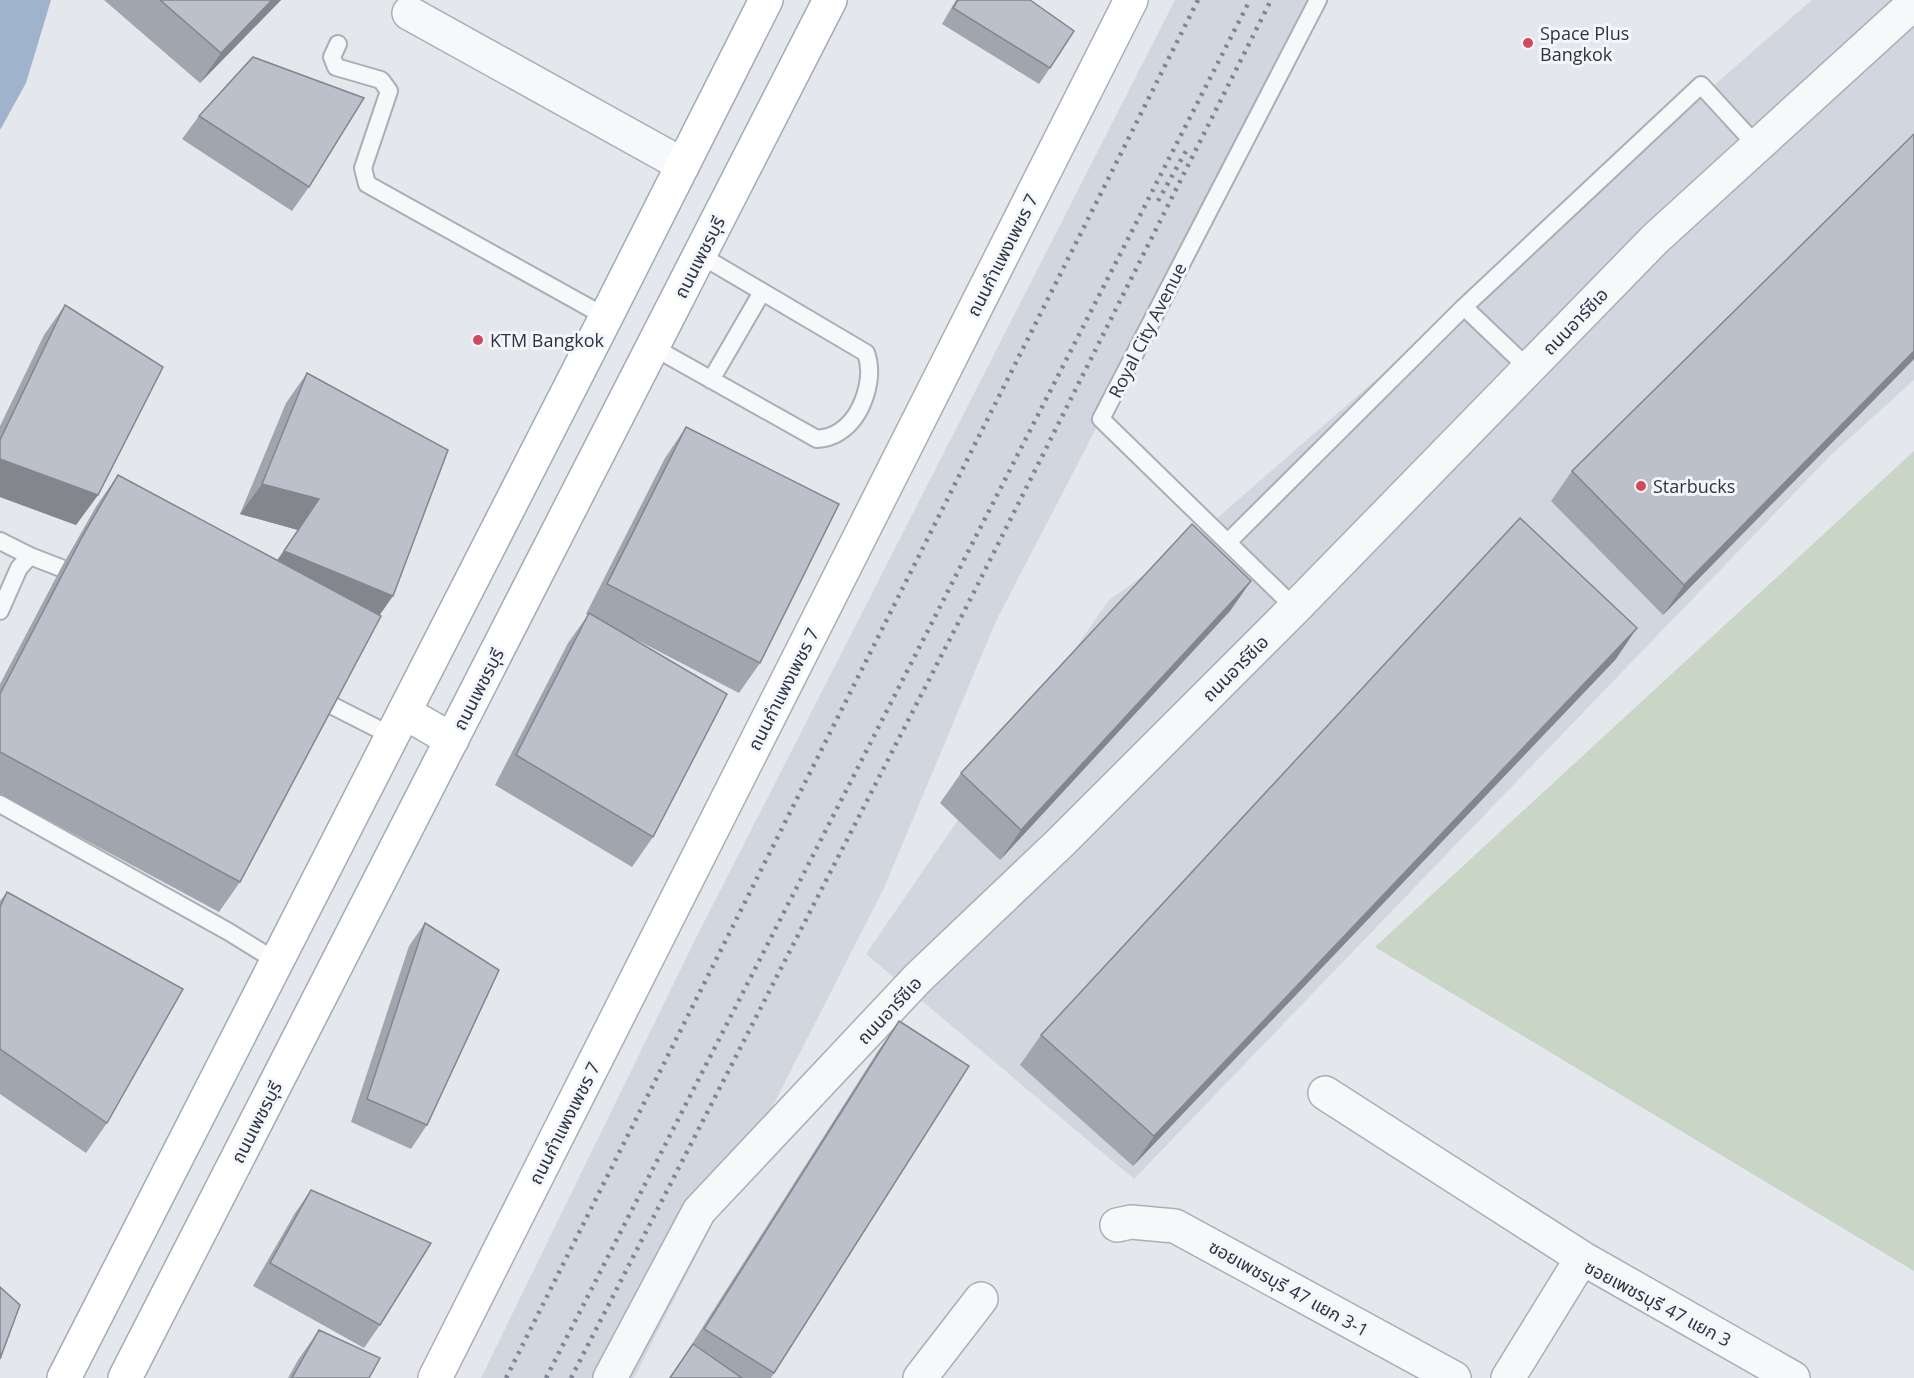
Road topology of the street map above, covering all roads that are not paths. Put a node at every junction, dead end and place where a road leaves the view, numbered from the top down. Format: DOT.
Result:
graph roads {
  1 [pos="766,0"];
  2 [pos="830,0"];
  3 [pos="1131,0"];
  4 [pos="1318,0"];
  5 [pos="1914,3"];
  6 [pos="409,13"];
  7 [pos="338,44"];
  8 [pos="1757,146"];
  9 [pos="683,165"];
  10 [pos="700,255"];
  11 [pos="762,292"];
  12 [pos="1464,307"];
  13 [pos="606,317"];
  14 [pos="653,347"];
  15 [pos="1529,369"];
  16 [pos="711,380"];
  17 [pos="0,541"];
  18 [pos="1228,542"];
  19 [pos="30,556"];
  20 [pos="61,568"];
  21 [pos="1295,608"];
  22 [pos="0,611"];
  23 [pos="329,704"];
  24 [pos="398,724"];
  25 [pos="452,740"];
  26 [pos="0,804"];
  27 [pos="276,961"];
  28 [pos="1325,1093"];
  29 [pos="1117,1225"];
  30 [pos="1582,1258"];
  31 [pos="981,1299"];
  32 [pos="64,1378"];
  33 [pos="125,1378"];
  34 [pos="435,1378"];
  35 [pos="610,1378"];
  36 [pos="920,1378"];
  37 [pos="1454,1378"];
  38 [pos="1508,1378"];
  39 [pos="1793,1378"];
  1 -- 9 [label="main road"];
  2 -- 10 [label="main road, ถนนเพชรบุรี"];
  3 -- 34 [label="main road, ถนนกำแพงเพชร 7"];
  4 -- 18 [label="lane, Royal City Avenue"];
  5 -- 8 [label="street, ถนนอาร์ซีเอ"];
  6 -- 9 [label="street"];
  7 -- 13 [label="lane"];
  8 -- 12 [label="lane"];
  8 -- 15 [label="street, ถนนอาร์ซีเอ"];
  9 -- 13 [label="main road"];
  10 -- 11 [label="lane"];
  10 -- 14 [label="main road, ถนนเพชรบุรี"];
  11 -- 16 [label="lane"];
  11 -- 16 [label="lane"];
  12 -- 15 [label="lane"];
  12 -- 18 [label="lane"];
  13 -- 24 [label="main road"];
  14 -- 16 [label="lane"];
  14 -- 25 [label="main road, ถนนเพชรบุรี"];
  15 -- 21 [label="street, ถนนอาร์ซีเอ"];
  17 -- 19 [label="lane"];
  18 -- 21 [label="lane, Royal City Avenue"];
  19 -- 20 [label="lane"];
  19 -- 22 [label="lane"];
  21 -- 35 [label="street, ถนนอาร์ซีเอ"];
  23 -- 24 [label="lane"];
  24 -- 25 [label="main road"];
  24 -- 27 [label="main road"];
  25 -- 33 [label="main road, ถนนเพชรบุรี"];
  26 -- 27 [label="lane"];
  27 -- 32 [label="main road"];
  28 -- 30 [label="street"];
  29 -- 37 [label="street, ซอยเพชรบุรี 47 แยก 3-1"];
  30 -- 38 [label="street, ซอยเพชรบุรี 47 แยก 3"];
  30 -- 39 [label="street, ซอยเพชรบุรี 47 แยก 3"];
  31 -- 36 [label="street"];
}
